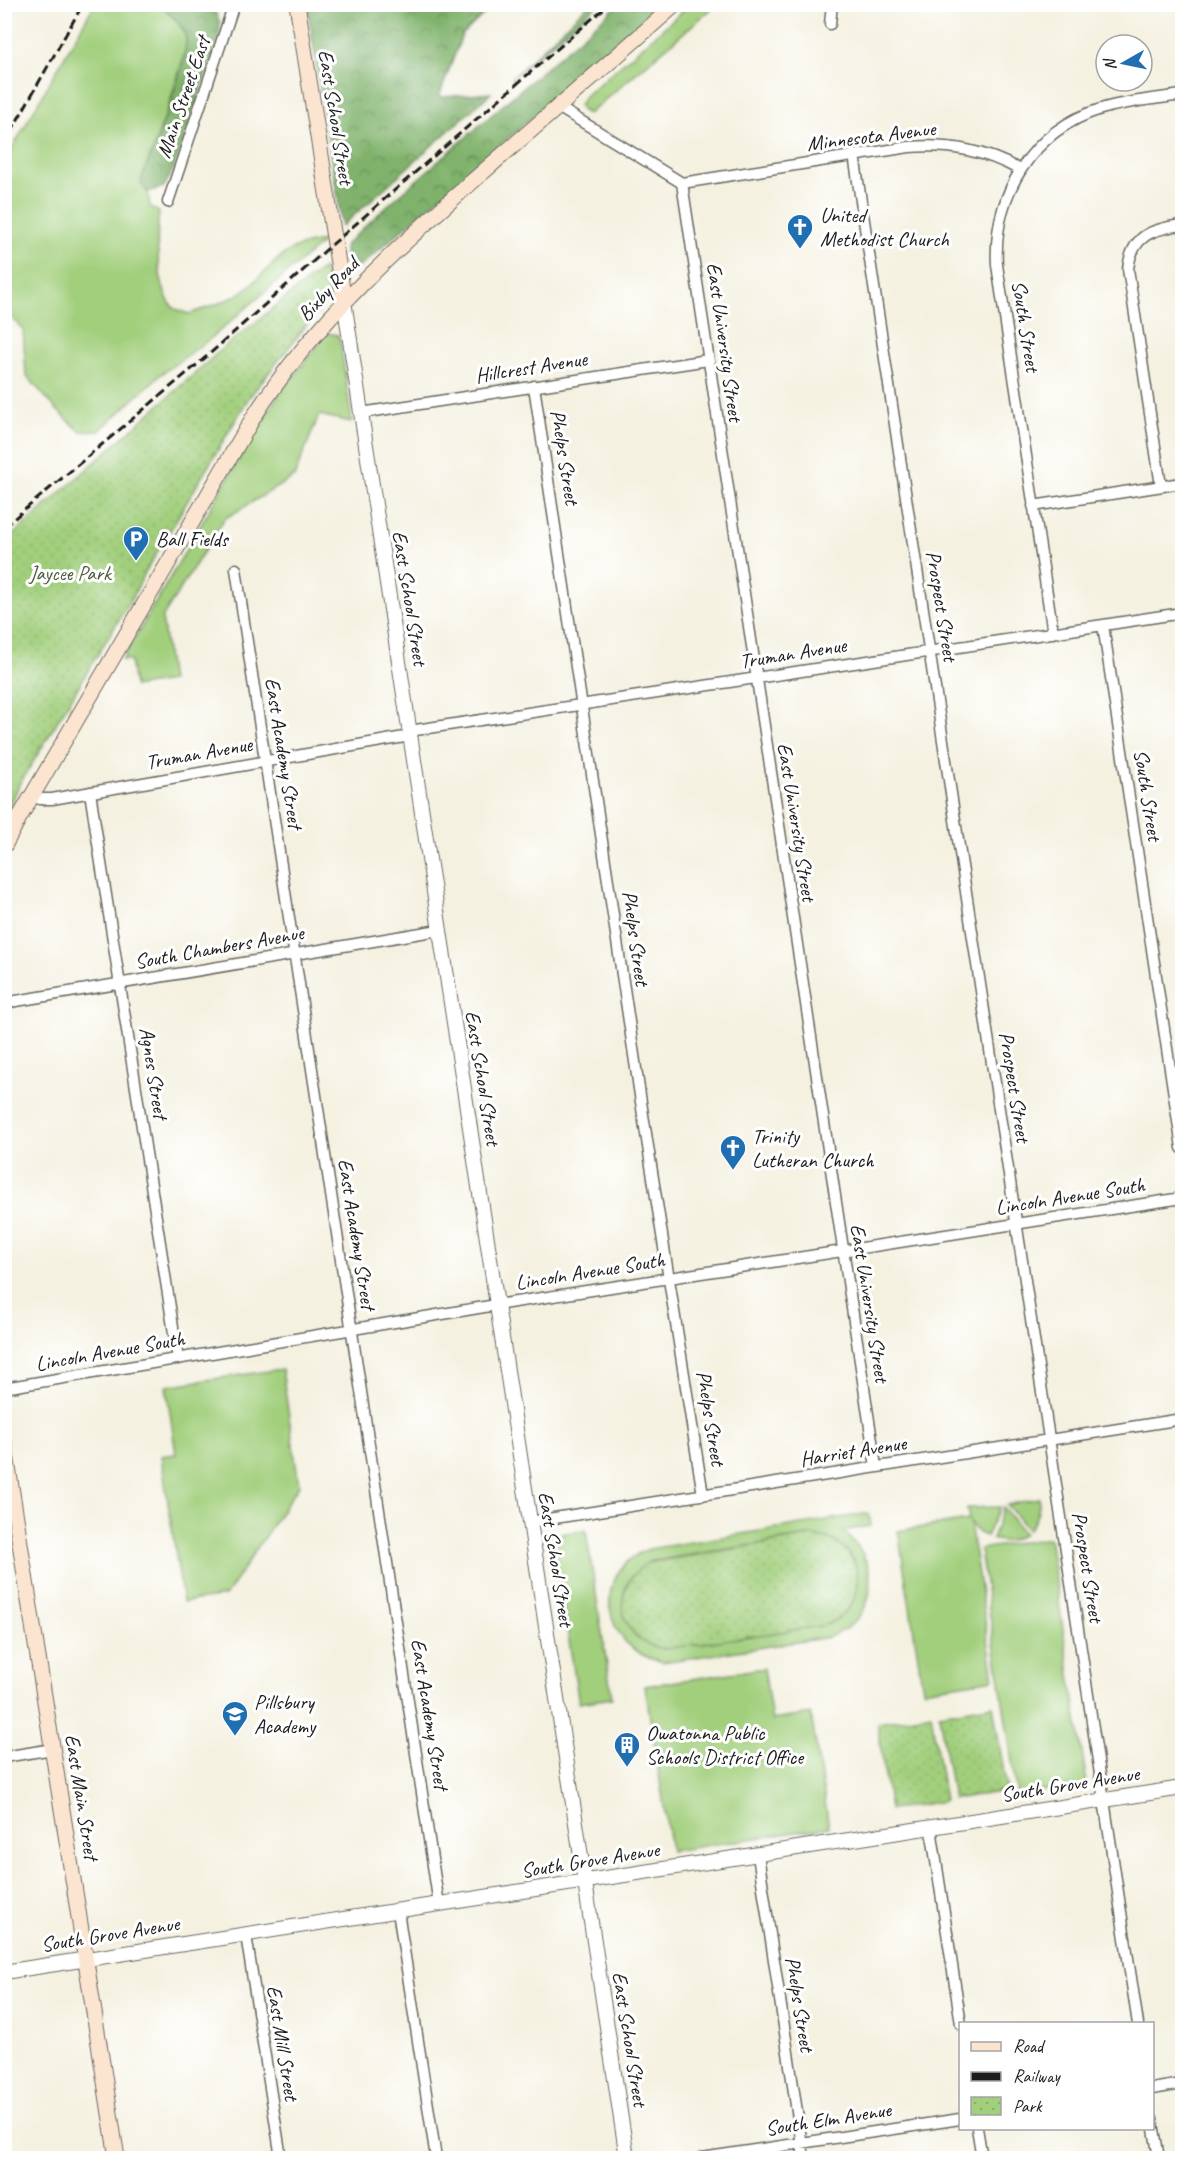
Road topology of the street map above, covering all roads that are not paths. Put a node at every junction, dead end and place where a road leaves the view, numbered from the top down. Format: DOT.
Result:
graph roads {
  1 [pos="234,4"];
  2 [pos="297,4"];
  3 [pos="676,4"];
  4 [pos="832,4"];
  5 [pos="830,24"];
  6 [pos="1182,95"];
  7 [pos="558,107"];
  8 [pos="855,155"];
  9 [pos="1020,170"];
  10 [pos="682,183"];
  11 [pos="168,202"];
  12 [pos="1182,225"];
  13 [pos="344,301"];
  14 [pos="708,360"];
  15 [pos="534,386"];
  16 [pos="361,413"];
  17 [pos="1182,483"];
  18 [pos="1161,486"];
  19 [pos="1033,506"];
  20 [pos="236,569"];
  21 [pos="1182,613"];
  22 [pos="1102,625"];
  23 [pos="1053,633"];
  24 [pos="929,652"];
  25 [pos="756,678"];
  26 [pos="582,704"];
  27 [pos="409,733"];
  28 [pos="266,761"];
  29 [pos="90,792"];
  30 [pos="32,796"];
  31 [pos="4,846"];
  32 [pos="439,930"];
  33 [pos="294,954"];
  34 [pos="121,983"];
  35 [pos="4,1003"];
  36 [pos="1182,1148"];
  37 [pos="1182,1198"];
  38 [pos="1016,1224"];
  39 [pos="843,1251"];
  40 [pos="670,1278"];
  41 [pos="496,1305"];
  42 [pos="351,1330"];
  43 [pos="178,1359"];
  44 [pos="4,1388"];
  45 [pos="1182,1419"];
  46 [pos="1049,1440"];
  47 [pos="4,1442"];
  48 [pos="876,1467"];
  49 [pos="703,1495"];
  50 [pos="529,1522"];
  51 [pos="53,1749"];
  52 [pos="4,1757"];
  53 [pos="1182,1788"];
  54 [pos="1104,1801"];
  55 [pos="931,1828"];
  56 [pos="758,1855"];
  57 [pos="585,1882"];
  58 [pos="439,1905"];
  59 [pos="398,1911"];
  60 [pos="246,1935"];
  61 [pos="86,1959"];
  62 [pos="4,1972"];
  63 [pos="961,2022"];
  64 [pos="1138,2022"];
  65 [pos="1182,2084"];
  66 [pos="1154,2089"];
  67 [pos="959,2119"];
  68 [pos="1154,2129"];
  69 [pos="977,2130"];
  70 [pos="802,2143"];
  71 [pos="117,2158"];
  72 [pos="281,2158"];
  73 [pos="436,2158"];
  74 [pos="627,2158"];
  75 [pos="702,2158"];
  76 [pos="804,2158"];
  77 [pos="981,2158"];
  78 [pos="1159,2158"];
  1 -- 11 [label="street, Main Street East"];
  2 -- 13 [label="main road, East School Street"];
  3 -- 7 [label="main road, Bixby Road"];
  4 -- 5 [label="street"];
  6 -- 9 [label="street"];
  7 -- 10 [label="street"];
  7 -- 13 [label="main road, Bixby Road"];
  8 -- 9 [label="street, Minnesota Avenue"];
  8 -- 10 [label="street, Minnesota Avenue"];
  8 -- 24 [label="street, Prospect Street"];
  9 -- 19 [label="street, South Street"];
  10 -- 14 [label="street, East University Street"];
  12 -- 18 [label="street"];
  13 -- 16 [label="street, East School Street"];
  13 -- 30 [label="main road, Bixby Road"];
  14 -- 15 [label="street, Hillcrest Avenue"];
  14 -- 25 [label="street, East University Street"];
  15 -- 16 [label="street, Hillcrest Avenue"];
  15 -- 26 [label="street, Phelps Street"];
  16 -- 27 [label="street, East School Street"];
  17 -- 18 [label="street"];
  18 -- 19 [label="street"];
  19 -- 23 [label="street, South Street"];
  20 -- 28 [label="street, East Academy Street"];
  21 -- 22 [label="street, Truman Avenue"];
  22 -- 23 [label="street, Truman Avenue"];
  22 -- 36 [label="street, South Street"];
  23 -- 24 [label="street, Truman Avenue"];
  24 -- 25 [label="street, Truman Avenue"];
  24 -- 38 [label="street, Prospect Street"];
  25 -- 26 [label="street, Truman Avenue"];
  25 -- 39 [label="street, East University Street"];
  26 -- 27 [label="street, Truman Avenue"];
  26 -- 40 [label="street, Phelps Street"];
  27 -- 28 [label="street, Truman Avenue"];
  27 -- 32 [label="street, East School Street"];
  28 -- 29 [label="street, Truman Avenue"];
  28 -- 33 [label="street, East Academy Street"];
  29 -- 30 [label="street, Truman Avenue"];
  29 -- 34 [label="street, Agnes Street"];
  30 -- 31 [label="main road"];
  32 -- 33 [label="street, South Chambers Avenue"];
  32 -- 41 [label="street, East School Street"];
  33 -- 34 [label="street, South Chambers Avenue"];
  33 -- 42 [label="street, East Academy Street"];
  34 -- 35 [label="street, South Chambers Avenue"];
  34 -- 43 [label="street, Agnes Street"];
  37 -- 38 [label="street, Lincoln Avenue South"];
  38 -- 39 [label="street, Lincoln Avenue South"];
  38 -- 46 [label="street, Prospect Street"];
  39 -- 40 [label="street, Lincoln Avenue South"];
  39 -- 48 [label="street, East University Street"];
  40 -- 41 [label="street, Lincoln Avenue South"];
  40 -- 49 [label="street, Phelps Street"];
  41 -- 42 [label="street, Lincoln Avenue South"];
  41 -- 50 [label="street, East School Street"];
  42 -- 43 [label="street, Lincoln Avenue South"];
  42 -- 58 [label="street, East Academy Street"];
  43 -- 44 [label="street, Lincoln Avenue South"];
  45 -- 46 [label="street, Harriet Avenue"];
  46 -- 48 [label="street, Harriet Avenue"];
  46 -- 54 [label="street, Prospect Street"];
  47 -- 51 [label="main road, East Main Street"];
  48 -- 49 [label="street, Harriet Avenue"];
  49 -- 50 [label="street, Harriet Avenue"];
  50 -- 57 [label="street, East School Street"];
  51 -- 52 [label="street"];
  51 -- 61 [label="main road, East Main Street"];
  53 -- 54 [label="street, South Grove Avenue"];
  54 -- 55 [label="street, South Grove Avenue"];
  54 -- 64 [label="street, Prospect Street"];
  55 -- 56 [label="street, South Grove Avenue"];
  55 -- 63 [label="street"];
  56 -- 57 [label="street, South Grove Avenue"];
  56 -- 70 [label="street, Phelps Street"];
  57 -- 58 [label="street, South Grove Avenue"];
  57 -- 74 [label="street, East School Street"];
  58 -- 59 [label="street, South Grove Avenue"];
  59 -- 60 [label="street, South Grove Avenue"];
  59 -- 73 [label="street"];
  60 -- 61 [label="street, South Grove Avenue"];
  60 -- 72 [label="street, East Mill Street"];
  61 -- 62 [label="street, South Grove Avenue"];
  61 -- 71 [label="main road, East Main Street"];
  65 -- 66 [label="street"];
  67 -- 70 [label="street, South Elm Avenue"];
  68 -- 78 [label="street"];
  69 -- 77 [label="street"];
  70 -- 75 [label="street, South Elm Avenue"];
  70 -- 76 [label="street, Phelps Street"];
}
